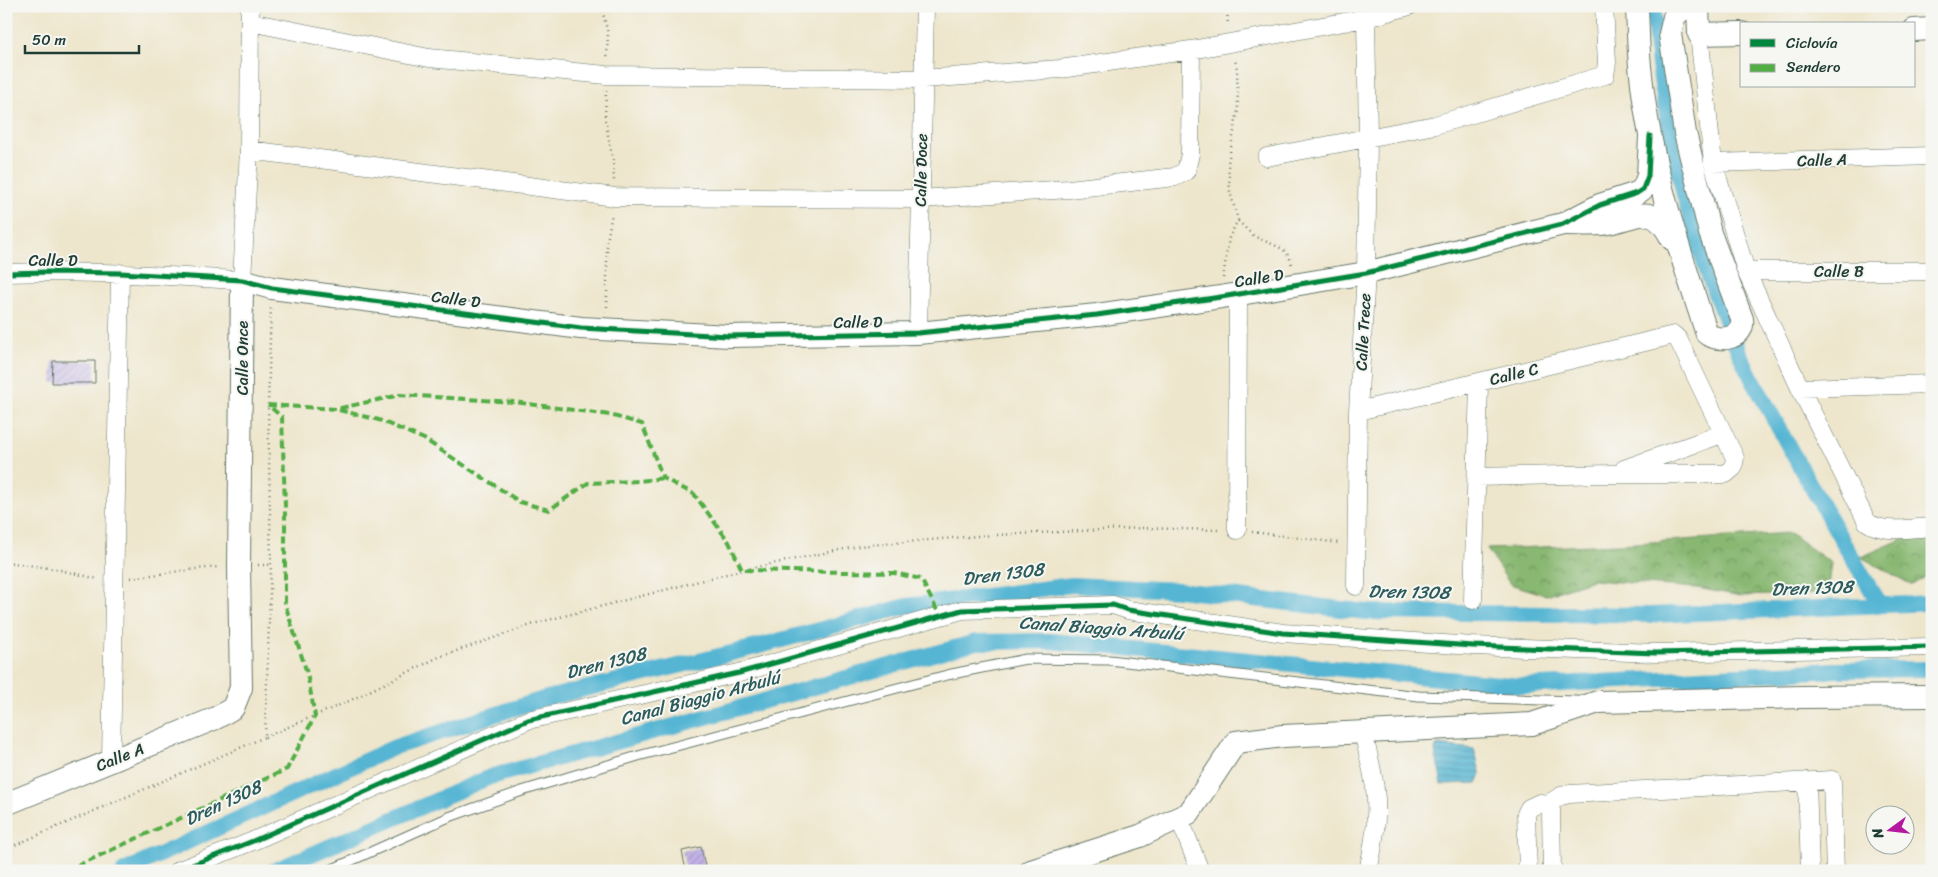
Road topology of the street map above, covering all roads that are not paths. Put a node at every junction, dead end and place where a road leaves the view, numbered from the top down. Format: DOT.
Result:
graph roads {
  1 [pos="925,6"];
  2 [pos="1409,6"];
  3 [pos="1604,6"];
  4 [pos="1637,6"];
  5 [pos="1686,6"];
  6 [pos="1698,6"];
  7 [pos="250,14"];
  8 [pos="1366,18"];
  9 [pos="1932,29"];
  10 [pos="1916,30"];
  11 [pos="1740,33"];
  12 [pos="1699,34"];
  13 [pos="1191,50"];
  14 [pos="923,79"];
  15 [pos="1650,136"];
  16 [pos="1368,138"];
  17 [pos="249,150"];
  18 [pos="1932,156"];
  19 [pos="1267,157"];
  20 [pos="1713,163"];
  21 [pos="920,199"];
  22 [pos="1563,224"];
  23 [pos="1680,253"];
  24 [pos="1746,271"];
  25 [pos="1932,271"];
  26 [pos="6,273"];
  27 [pos="120,273"];
  28 [pos="1366,273"];
  29 [pos="242,280"];
  30 [pos="1229,295"];
  31 [pos="918,333"];
  32 [pos="1478,383"];
  33 [pos="1932,384"];
  34 [pos="1800,388"];
  35 [pos="1358,411"];
  36 [pos="1722,434"];
  37 [pos="1688,446"];
  38 [pos="1612,474"];
  39 [pos="1694,474"];
  40 [pos="1476,477"];
  41 [pos="1932,527"];
  42 [pos="1237,530"];
  43 [pos="1356,586"];
  44 [pos="1473,600"];
  45 [pos="1932,647"];
  46 [pos="1931,700"];
  47 [pos="1598,702"];
  48 [pos="233,708"];
  49 [pos="1363,732"];
  50 [pos="111,761"];
  51 [pos="1808,781"];
  52 [pos="6,804"];
  53 [pos="1548,804"];
  54 [pos="1184,830"];
  55 [pos="177,871"];
  56 [pos="328,871"];
  57 [pos="1031,871"];
  58 [pos="1200,871"];
  59 [pos="1368,871"];
  60 [pos="1528,871"];
  61 [pos="1552,871"];
  62 [pos="1810,871"];
  63 [pos="1835,871"];
  1 -- 14 [label="street, Calle Doce"];
  2 -- 8 [label="street"];
  3 -- 16 [label="street"];
  4 -- 15 [label="street"];
  5 -- 23 [label="street"];
  6 -- 12 [label="street"];
  7 -- 14 [label="street"];
  7 -- 17 [label="street, Calle Once"];
  8 -- 13 [label="street"];
  8 -- 16 [label="street, Calle Trece"];
  9 -- 10 [label="street"];
  11 -- 12 [label="street"];
  12 -- 20 [label="street"];
  13 -- 14 [label="street"];
  13 -- 21 [label="street"];
  14 -- 21 [label="street, Calle Doce"];
  15 -- 22 [label="street, Calle D"];
  15 -- 23 [label="street"];
  16 -- 19 [label="street"];
  16 -- 28 [label="street, Calle Trece"];
  17 -- 21 [label="street"];
  17 -- 29 [label="street, Calle Once"];
  18 -- 20 [label="street, Calle A"];
  20 -- 24 [label="street"];
  21 -- 31 [label="street, Calle Doce"];
  22 -- 23 [label="street, Calle D"];
  22 -- 28 [label="street, Calle D"];
  24 -- 25 [label="street, Calle B"];
  24 -- 34 [label="street"];
  26 -- 27 [label="street, Calle D"];
  27 -- 29 [label="street, Calle D"];
  27 -- 50 [label="street"];
  28 -- 30 [label="street, Calle D"];
  28 -- 35 [label="street, Calle Trece"];
  29 -- 31 [label="street, Calle D"];
  29 -- 48 [label="street, Calle Once"];
  30 -- 31 [label="street, Calle D"];
  30 -- 42 [label="street"];
  32 -- 35 [label="street, Calle C"];
  32 -- 36 [label="street, Calle C"];
  32 -- 40 [label="street"];
  33 -- 34 [label="street"];
  34 -- 41 [label="street"];
  35 -- 43 [label="street, Calle Trece"];
  36 -- 37 [label="street"];
  36 -- 39 [label="street"];
  37 -- 38 [label="street"];
  37 -- 39 [label="street"];
  38 -- 39 [label="street"];
  38 -- 40 [label="street"];
  40 -- 44 [label="street"];
  45 -- 55 [label="street"];
  46 -- 47 [label="street"];
  47 -- 49 [label="street"];
  47 -- 56 [label="lane"];
  48 -- 50 [label="street, Calle A"];
  49 -- 57 [label="street"];
  49 -- 59 [label="street"];
  50 -- 52 [label="street, Calle A"];
  51 -- 53 [label="street"];
  51 -- 62 [label="street"];
  51 -- 63 [label="street"];
  53 -- 60 [label="street"];
  53 -- 61 [label="street"];
  54 -- 58 [label="street"];
}
